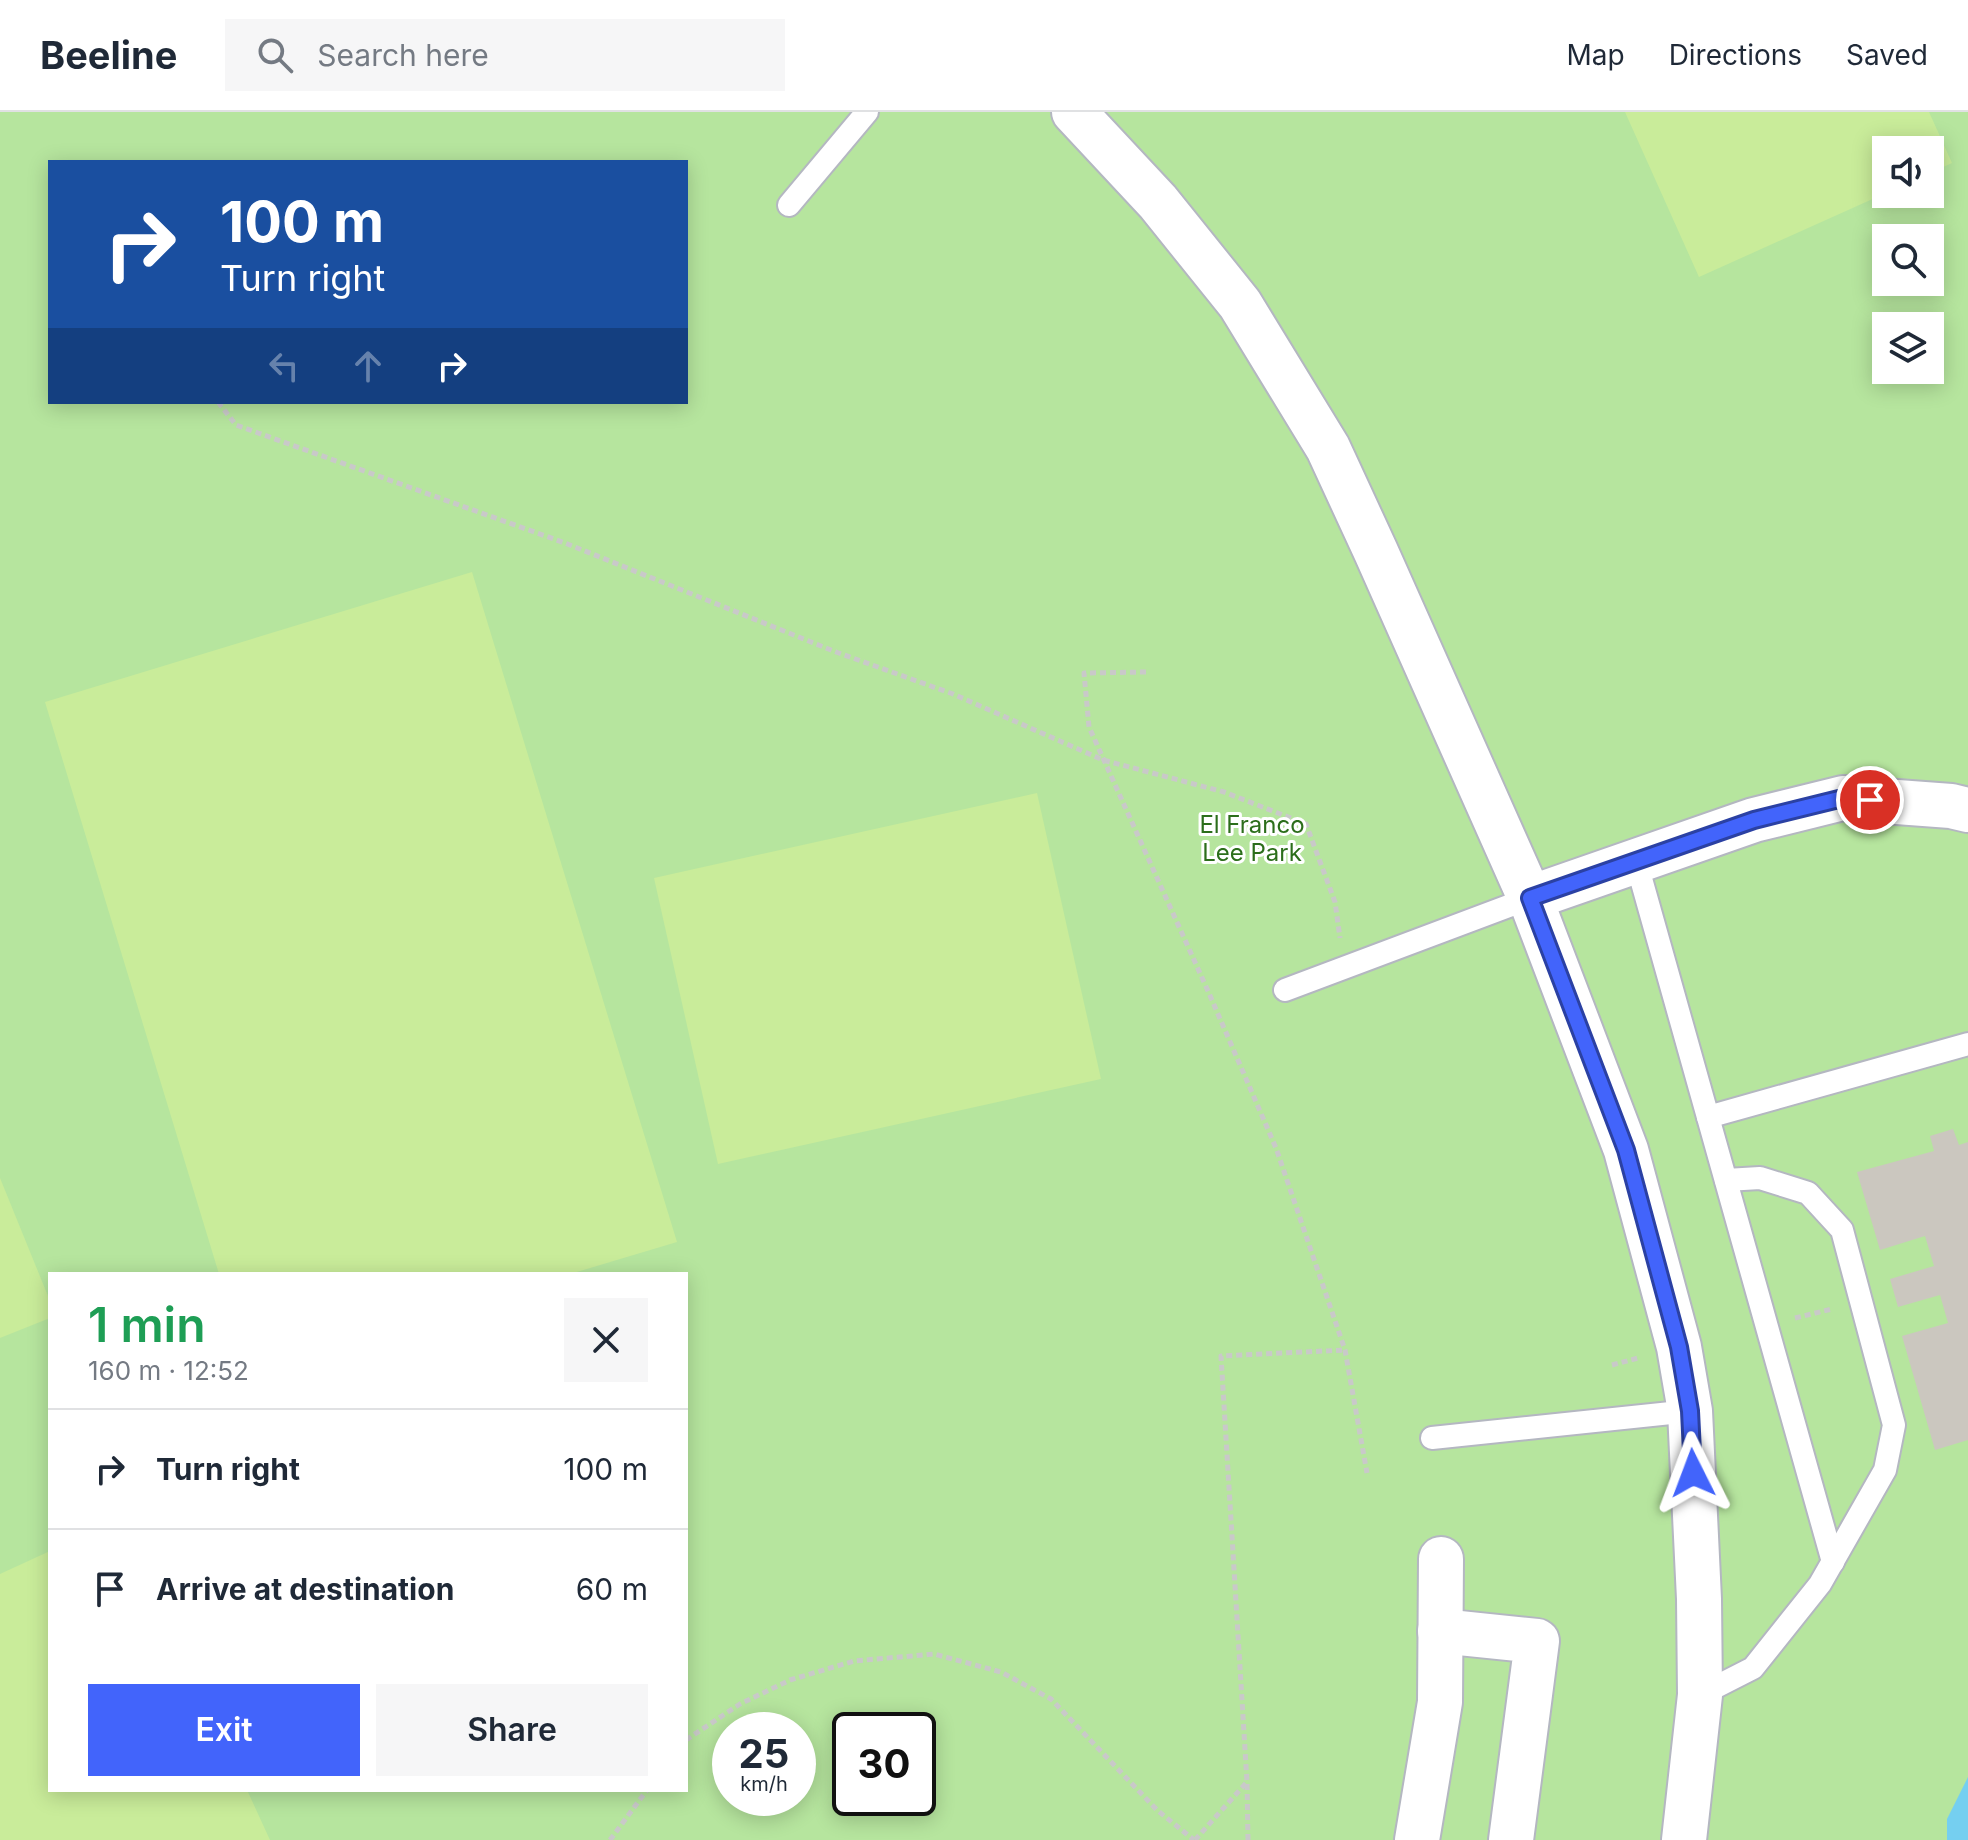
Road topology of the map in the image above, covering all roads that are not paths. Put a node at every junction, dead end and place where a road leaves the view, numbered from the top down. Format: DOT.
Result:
graph roads {
  1 [pos="867,112"];
  2 [pos="1074,112"];
  3 [pos="789,205"];
  4 [pos="1968,810"];
  5 [pos="1636,861"];
  6 [pos="1530,898"];
  7 [pos="1285,990"];
  8 [pos="1968,1044"];
  9 [pos="1708,1117"];
  10 [pos="1726,1180"];
  11 [pos="1690,1411"];
  12 [pos="1432,1438"];
  13 [pos="1441,1559"];
  14 [pos="1833,1562"];
  15 [pos="1440,1631"];
  16 [pos="1700,1695"];
  17 [pos="1417,1840"];
  18 [pos="1511,1840"];
  19 [pos="1684,1840"];
  1 -- 3 [label="lane"];
  2 -- 6 [label="street"];
  4 -- 5 [label="street"];
  5 -- 6 [label="street"];
  5 -- 9 [label="lane"];
  6 -- 7 [label="lane"];
  6 -- 11 [label="street"];
  8 -- 9 [label="lane"];
  9 -- 10 [label="lane"];
  10 -- 14 [label="lane"];
  10 -- 14 [label="lane"];
  11 -- 12 [label="lane"];
  11 -- 16 [label="street"];
  13 -- 15 [label="street"];
  14 -- 16 [label="lane"];
  15 -- 17 [label="street"];
  15 -- 18 [label="street"];
  16 -- 19 [label="street"];
}
